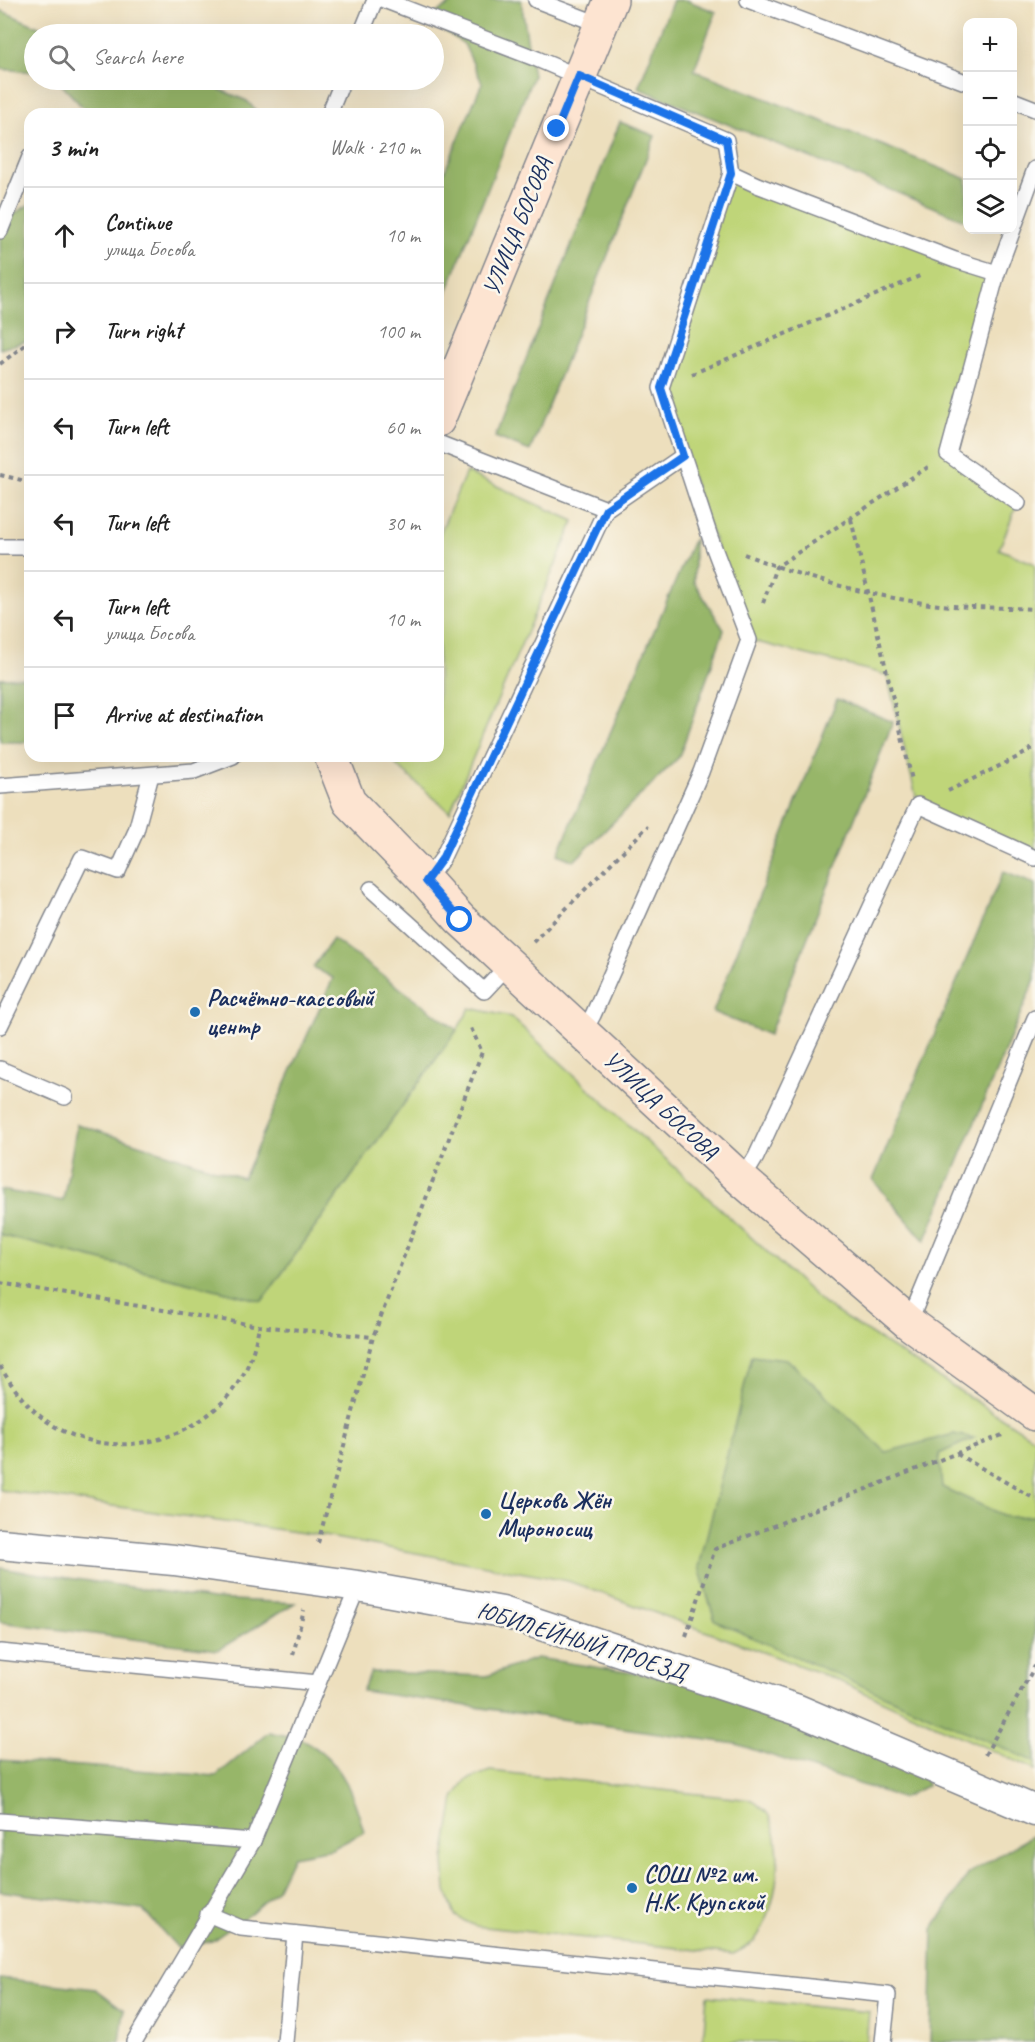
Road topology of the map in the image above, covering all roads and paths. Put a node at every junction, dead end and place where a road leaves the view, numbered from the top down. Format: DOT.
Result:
graph roads {
  1 [pos="375,0"];
  2 [pos="384,0"];
  3 [pos="536,0"];
  4 [pos="748,0"];
  5 [pos="606,12"];
  6 [pos="365,24"];
  7 [pos="579,76"];
  8 [pos="963,81"];
  9 [pos="339,90"];
  10 [pos="1017,102"];
  11 [pos="331,108"];
  12 [pos="1035,109"];
  13 [pos="1035,169"];
  14 [pos="24,172"];
  15 [pos="731,173"];
  16 [pos="0,231"];
  17 [pos="955,260"];
  18 [pos="997,273"];
  19 [pos="24,346"];
  20 [pos="0,364"];
  21 [pos="661,388"];
  22 [pos="444,405"];
  23 [pos="444,445"];
  24 [pos="948,454"];
  25 [pos="683,456"];
  26 [pos="0,475"];
  27 [pos="24,481"];
  28 [pos="1018,503"];
  29 [pos="606,509"];
  30 [pos="851,519"];
  31 [pos="711,540"];
  32 [pos="24,546"];
  33 [pos="0,547"];
  34 [pos="776,567"];
  35 [pos="868,593"];
  36 [pos="1035,609"];
  37 [pos="749,640"];
  38 [pos="1035,747"];
  39 [pos="217,762"];
  40 [pos="333,762"];
  41 [pos="151,775"];
  42 [pos="0,786"];
  43 [pos="918,805"];
  44 [pos="652,821"];
  45 [pos="1035,858"];
  46 [pos="426,881"];
  47 [pos="371,889"];
  48 [pos="530,945"];
  49 [pos="499,975"];
  50 [pos="1035,1018"];
  51 [pos="0,1026"];
  52 [pos="471,1028"];
  53 [pos="583,1033"];
  54 [pos="0,1069"];
  55 [pos="65,1097"];
  56 [pos="742,1180"];
  57 [pos="0,1283"];
  58 [pos="909,1323"];
  59 [pos="259,1326"];
  60 [pos="373,1337"];
  61 [pos="0,1366"];
  62 [pos="1035,1414"];
  63 [pos="1006,1434"];
  64 [pos="956,1454"];
  65 [pos="1035,1499"];
  66 [pos="318,1543"];
  67 [pos="0,1544"];
  68 [pos="358,1586"];
  69 [pos="305,1604"];
  70 [pos="686,1636"];
  71 [pos="0,1652"];
  72 [pos="1035,1666"];
  73 [pos="287,1680"];
  74 [pos="318,1683"];
  75 [pos="985,1756"];
  76 [pos="1035,1811"];
  77 [pos="0,1821"];
  78 [pos="253,1841"];
  79 [pos="208,1914"];
  80 [pos="295,1934"];
  81 [pos="134,2042"];
  82 [pos="285,2042"];
  83 [pos="883,2042"];
  1 -- 6 [label="lane"];
  2 -- 7 [label="lane"];
  3 -- 5 [label="lane"];
  4 -- 8 [label="lane"];
  5 -- 7 [label="street, УЛИЦА БОСОВА"];
  7 -- 15 [label="lane"];
  7 -- 22 [label="street, УЛИЦА БОСОВА"];
  9 -- 11 [label="lane"];
  10 -- 12 [label="lane"];
  13 -- 18 [label="lane"];
  14 -- 16 [label="lane"];
  15 -- 17 [label="lane"];
  15 -- 21 [label="lane"];
  17 -- 18 [label="lane"];
  17 -- 21 [label="path"];
  18 -- 24 [label="lane"];
  19 -- 20 [label="path"];
  21 -- 25 [label="lane"];
  23 -- 29 [label="lane"];
  24 -- 28 [label="lane"];
  24 -- 30 [label="path"];
  25 -- 29 [label="lane"];
  25 -- 31 [label="lane"];
  26 -- 27 [label="path"];
  29 -- 46 [label="lane"];
  30 -- 34 [label="path"];
  30 -- 35 [label="path"];
  31 -- 34 [label="path"];
  31 -- 37 [label="lane"];
  32 -- 33 [label="lane"];
  34 -- 35 [label="path"];
  34 -- 37 [label="path"];
  35 -- 36 [label="path"];
  35 -- 43 [label="path"];
  37 -- 53 [label="lane"];
  38 -- 43 [label="path"];
  39 -- 41 [label="lane"];
  40 -- 46 [label="street, УЛИЦА БОСОВА"];
  41 -- 42 [label="lane"];
  41 -- 51 [label="lane"];
  43 -- 45 [label="lane"];
  43 -- 56 [label="lane"];
  44 -- 48 [label="path"];
  46 -- 53 [label="street, УЛИЦА БОСОВА"];
  47 -- 49 [label="lane"];
  50 -- 58 [label="lane"];
  52 -- 60 [label="path"];
  53 -- 56 [label="street, УЛИЦА БОСОВА"];
  54 -- 55 [label="lane"];
  56 -- 58 [label="street, УЛИЦА БОСОВА"];
  57 -- 59 [label="path"];
  58 -- 62 [label="street, УЛИЦА БОСОВА"];
  59 -- 60 [label="path"];
  59 -- 61 [label="path"];
  60 -- 66 [label="path"];
  63 -- 64 [label="path"];
  64 -- 65 [label="path"];
  64 -- 70 [label="path"];
  67 -- 68 [label="street, ЮБИЛЕЙНЫЙ ПРОЕЗД"];
  68 -- 74 [label="lane"];
  68 -- 76 [label="street, ЮБИЛЕЙНЫЙ ПРОЕЗД"];
  69 -- 73 [label="path"];
  71 -- 73 [label="lane"];
  72 -- 75 [label="path"];
  73 -- 74 [label="lane"];
  74 -- 78 [label="lane"];
  77 -- 78 [label="lane"];
  78 -- 79 [label="lane"];
  79 -- 80 [label="lane"];
  79 -- 81 [label="lane"];
  80 -- 82 [label="lane"];
  80 -- 83 [label="lane"];
}
